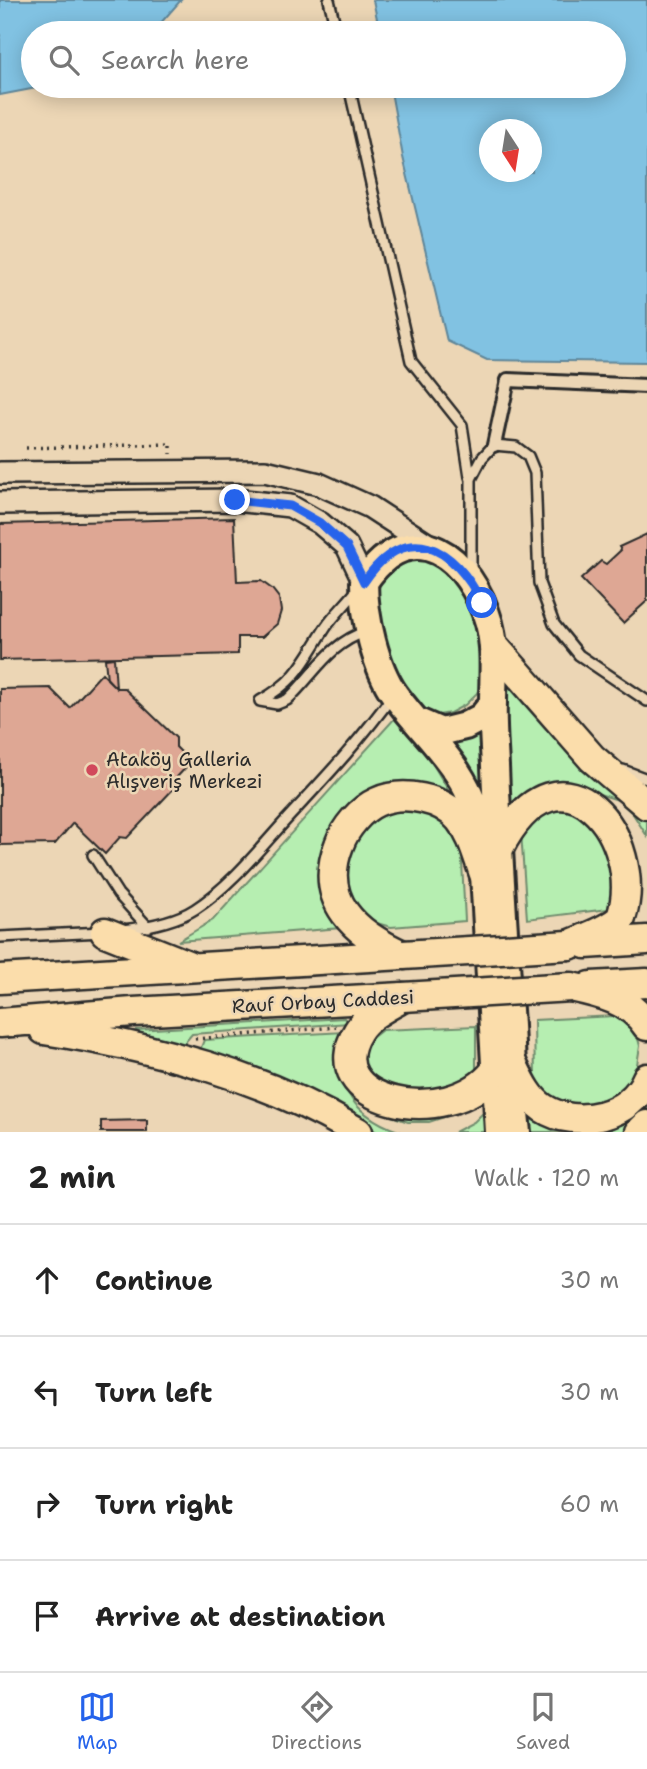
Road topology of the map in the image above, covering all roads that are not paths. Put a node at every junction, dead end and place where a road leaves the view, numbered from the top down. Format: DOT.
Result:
graph roads {
  1 [pos="330,0"];
  2 [pos="334,21"];
  3 [pos="352,98"];
  4 [pos="647,386"];
  5 [pos="494,445"];
  6 [pos="0,473"];
  7 [pos="471,479"];
  8 [pos="0,503"];
  9 [pos="430,546"];
  10 [pos="364,582"];
  11 [pos="471,582"];
  12 [pos="369,631"];
  13 [pos="494,646"];
  14 [pos="394,694"];
  15 [pos="647,701"];
  16 [pos="492,703"];
  17 [pos="418,722"];
  18 [pos="592,758"];
  19 [pos="647,779"];
  20 [pos="647,805"];
  21 [pos="499,848"];
  22 [pos="93,855"];
  23 [pos="484,874"];
  24 [pos="148,927"];
  25 [pos="105,932"];
  26 [pos="0,937"];
  27 [pos="647,940"];
  28 [pos="569,945"];
  29 [pos="403,955"];
  30 [pos="197,969"];
  31 [pos="0,979"];
  32 [pos="647,983"];
  33 [pos="571,987"];
  34 [pos="403,997"];
  35 [pos="0,1023"];
  36 [pos="647,1027"];
  37 [pos="503,1067"];
  38 [pos="647,1078"];
  39 [pos="647,1125"];
  40 [pos="358,1132"];
  41 [pos="499,1132"];
  42 [pos="517,1132"];
  43 [pos="639,1132"];
  1 -- 2 [label="lane"];
  3 -- 7 [label="lane"];
  4 -- 5 [label="street"];
  5 -- 7 [label="lane"];
  5 -- 15 [label="lane"];
  6 -- 9 [label="street"];
  7 -- 11 [label="lane"];
  8 -- 10 [label="street"];
  9 -- 10 [label="main road"];
  9 -- 11 [label="main road"];
  10 -- 12 [label="main road"];
  10 -- 12 [label="lane"];
  11 -- 13 [label="main road"];
  12 -- 14 [label="main road"];
  13 -- 16 [label="main road"];
  13 -- 18 [label="highway"];
  14 -- 17 [label="main road"];
  14 -- 24 [label="lane"];
  16 -- 17 [label="main road"];
  16 -- 21 [label="main road"];
  17 -- 23 [label="main road"];
  18 -- 19 [label="lane"];
  18 -- 20 [label="highway"];
  21 -- 28 [label="highway"];
  21 -- 37 [label="main road"];
  22 -- 24 [label="lane"];
  23 -- 29 [label="highway"];
  23 -- 37 [label="main road"];
  24 -- 25 [label="lane"];
  25 -- 26 [label="lane"];
  25 -- 30 [label="highway"];
  27 -- 28 [label="highway, Rauf Orbay Caddesi"];
  28 -- 29 [label="highway, Rauf Orbay Caddesi, bridge"];
  29 -- 30 [label="highway, Rauf Orbay Caddesi"];
  30 -- 31 [label="highway, Rauf Orbay Caddesi"];
  32 -- 33 [label="highway, Rauf Orbay Caddesi"];
  33 -- 34 [label="highway, Rauf Orbay Caddesi, bridge"];
  33 -- 36 [label="highway"];
  34 -- 35 [label="highway, Rauf Orbay Caddesi"];
  34 -- 37 [label="highway"];
  35 -- 40 [label="highway"];
  37 -- 38 [label="highway"];
  37 -- 41 [label="main road"];
  37 -- 42 [label="main road"];
  39 -- 43 [label="highway"];
}
